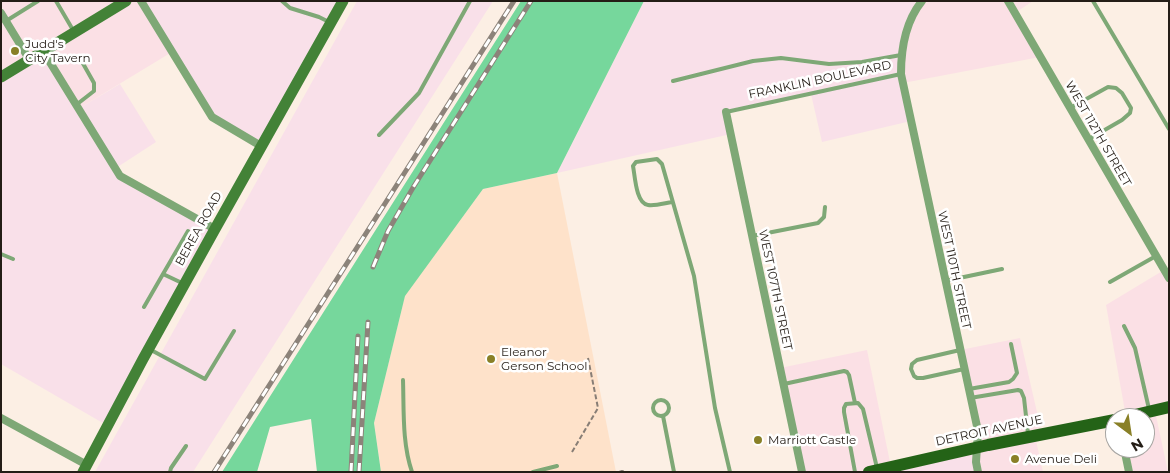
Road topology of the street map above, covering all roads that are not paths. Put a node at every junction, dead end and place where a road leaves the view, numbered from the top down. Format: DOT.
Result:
graph roads {
  1 [pos="38,1"];
  2 [pos="56,1"];
  3 [pos="126,1"];
  4 [pos="141,1"];
  5 [pos="282,1"];
  6 [pos="343,1"];
  7 [pos="470,1"];
  8 [pos="922,1"];
  9 [pos="1008,1"];
  10 [pos="1093,1"];
  11 [pos="1,13"];
  12 [pos="6,21"];
  13 [pos="331,23"];
  14 [pos="74,32"];
  15 [pos="43,51"];
  16 [pos="901,55"];
  17 [pos="29,60"];
  18 [pos="81,60"];
  19 [pos="901,74"];
  20 [pos="1,77"];
  21 [pos="673,81"];
  22 [pos="76,104"];
  23 [pos="1070,108"];
  24 [pos="726,112"];
  25 [pos="1169,130"];
  26 [pos="379,135"];
  27 [pos="1088,140"];
  28 [pos="262,146"];
  29 [pos="672,202"];
  30 [pos="825,207"];
  31 [pos="215,229"];
  32 [pos="188,231"];
  33 [pos="752,236"];
  34 [pos="1,254"];
  35 [pos="1156,256"];
  36 [pos="13,259"];
  37 [pos="1002,269"];
  38 [pos="163,274"];
  39 [pos="1169,278"];
  40 [pos="945,281"];
  41 [pos="1110,282"];
  42 [pos="184,284"];
  43 [pos="144,307"];
  44 [pos="1124,326"];
  45 [pos="234,331"];
  46 [pos="1011,344"];
  47 [pos="149,349"];
  48 [pos="960,350"];
  49 [pos="964,369"];
  50 [pos="403,380"];
  51 [pos="784,384"];
  52 [pos="968,389"];
  53 [pos="970,398"];
  54 [pos="855,403"];
  55 [pos="1169,407"];
  56 [pos="1148,408"];
  57 [pos="1155,410"];
  58 [pos="663,416"];
  59 [pos="1,418"];
  60 [pos="1105,422"];
  61 [pos="1029,436"];
  62 [pos="186,446"];
  63 [pos="976,447"];
  64 [pos="1126,458"];
  65 [pos="557,466"];
  66 [pos="85,468"];
  67 [pos="873,471"];
  68 [pos="170,472"];
  69 [pos="412,472"];
  70 [pos="533,472"];
  71 [pos="674,472"];
  72 [pos="730,472"];
  73 [pos="802,472"];
  74 [pos="855,472"];
  75 [pos="978,472"];
  76 [pos="1129,472"];
  1 -- 12 [label="lane"];
  2 -- 14 [label="lane"];
  3 -- 14 [label="main road"];
  4 -- 28 [label="street"];
  5 -- 13 [label="lane"];
  6 -- 13 [label="main road, BEREA ROAD"];
  7 -- 26 [label="lane"];
  8 -- 16 [label="street, FRANKLIN BOULEVARD"];
  9 -- 23 [label="street, WEST 112TH STREET"];
  10 -- 25 [label="lane"];
  11 -- 12 [label="street"];
  12 -- 17 [label="street"];
  13 -- 28 [label="main road, BEREA ROAD"];
  14 -- 15 [label="main road"];
  15 -- 17 [label="main road"];
  15 -- 22 [label="street"];
  16 -- 19 [label="street, FRANKLIN BOULEVARD"];
  16 -- 21 [label="lane"];
  17 -- 20 [label="main road"];
  18 -- 22 [label="lane"];
  19 -- 24 [label="lane, FRANKLIN BOULEVARD"];
  19 -- 40 [label="street, WEST 110TH STREET"];
  22 -- 31 [label="street"];
  23 -- 27 [label="street, WEST 112TH STREET"];
  23 -- 27 [label="lane"];
  24 -- 33 [label="street, WEST 107TH STREET"];
  27 -- 35 [label="street, WEST 112TH STREET"];
  28 -- 31 [label="main road, BEREA ROAD"];
  29 -- 29 [label="lane"];
  29 -- 72 [label="lane"];
  30 -- 33 [label="lane"];
  31 -- 42 [label="main road, BEREA ROAD"];
  32 -- 38 [label="lane"];
  33 -- 51 [label="street, WEST 107TH STREET"];
  34 -- 36 [label="lane"];
  35 -- 39 [label="street, WEST 112TH STREET"];
  35 -- 41 [label="lane"];
  37 -- 40 [label="lane"];
  38 -- 42 [label="lane"];
  38 -- 43 [label="lane"];
  40 -- 48 [label="street, WEST 110TH STREET"];
  42 -- 47 [label="main road, BEREA ROAD"];
  44 -- 56 [label="lane"];
  45 -- 47 [label="lane"];
  46 -- 52 [label="lane"];
  47 -- 66 [label="main road, BEREA ROAD"];
  48 -- 49 [label="street, WEST 110TH STREET"];
  48 -- 49 [label="lane"];
  49 -- 52 [label="street, WEST 110TH STREET"];
  50 -- 69 [label="lane"];
  51 -- 54 [label="lane"];
  51 -- 73 [label="street, WEST 107TH STREET"];
  52 -- 53 [label="street, WEST 110TH STREET"];
  53 -- 61 [label="lane"];
  53 -- 63 [label="street, WEST 110TH STREET"];
  54 -- 67 [label="lane"];
  54 -- 74 [label="lane"];
  55 -- 57 [label="main road"];
  58 -- 58 [label="lane"];
  58 -- 71 [label="lane"];
  59 -- 66 [label="street"];
  60 -- 61 [label="main road, DETROIT AVENUE"];
  61 -- 63 [label="main road, DETROIT AVENUE"];
  62 -- 68 [label="lane"];
  63 -- 67 [label="main road, DETROIT AVENUE"];
  63 -- 75 [label="street, WEST 110TH STREET"];
  64 -- 76 [label="street"];
  65 -- 70 [label="lane"];
}
